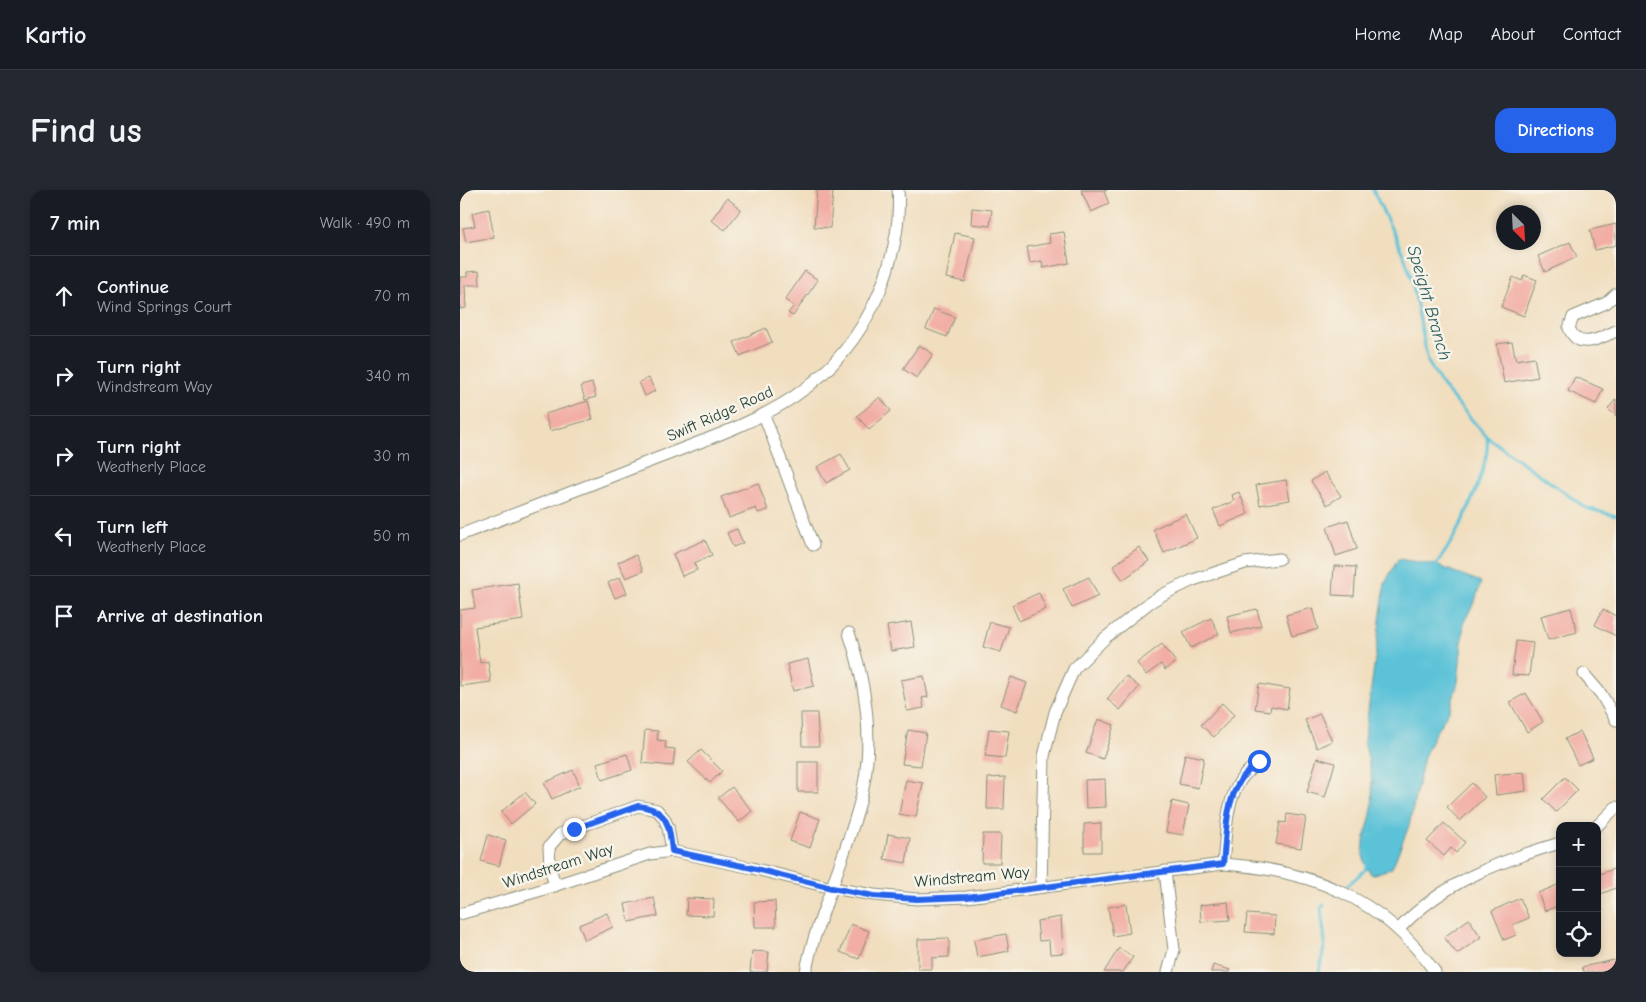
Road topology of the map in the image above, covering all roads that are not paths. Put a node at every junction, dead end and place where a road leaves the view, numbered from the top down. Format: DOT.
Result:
graph roads {
  1 [pos="898,190"];
  2 [pos="1616,294"];
  3 [pos="1616,332"];
  4 [pos="764,415"];
  5 [pos="460,535"];
  6 [pos="813,545"];
  7 [pos="1279,559"];
  8 [pos="849,633"];
  9 [pos="1584,674"];
  10 [pos="1616,720"];
  11 [pos="1259,761"];
  12 [pos="1616,807"];
  13 [pos="1601,822"];
  14 [pos="1556,844"];
  15 [pos="672,851"];
  16 [pos="1223,864"];
  17 [pos="1165,871"];
  18 [pos="556,886"];
  19 [pos="1041,887"];
  20 [pos="832,888"];
  21 [pos="460,914"];
  22 [pos="1400,929"];
  23 [pos="806,972"];
  24 [pos="1168,972"];
  25 [pos="1435,972"];
  1 -- 4 [label="street, Swift Ridge Road"];
  2 -- 3 [label="street"];
  4 -- 5 [label="street, Swift Ridge Road"];
  4 -- 6 [label="street"];
  7 -- 19 [label="street"];
  8 -- 20 [label="street"];
  9 -- 10 [label="street"];
  11 -- 16 [label="street"];
  12 -- 13 [label="street"];
  14 -- 22 [label="street"];
  15 -- 18 [label="street, Windstream Way"];
  15 -- 18 [label="street"];
  15 -- 20 [label="street, Windstream Way"];
  16 -- 17 [label="street, Windstream Way"];
  16 -- 22 [label="street, Windstream Way"];
  17 -- 19 [label="street, Windstream Way"];
  17 -- 24 [label="street"];
  18 -- 21 [label="street, Windstream Way"];
  19 -- 20 [label="street, Windstream Way"];
  20 -- 23 [label="street"];
  22 -- 25 [label="street, Windstream Way"];
}
